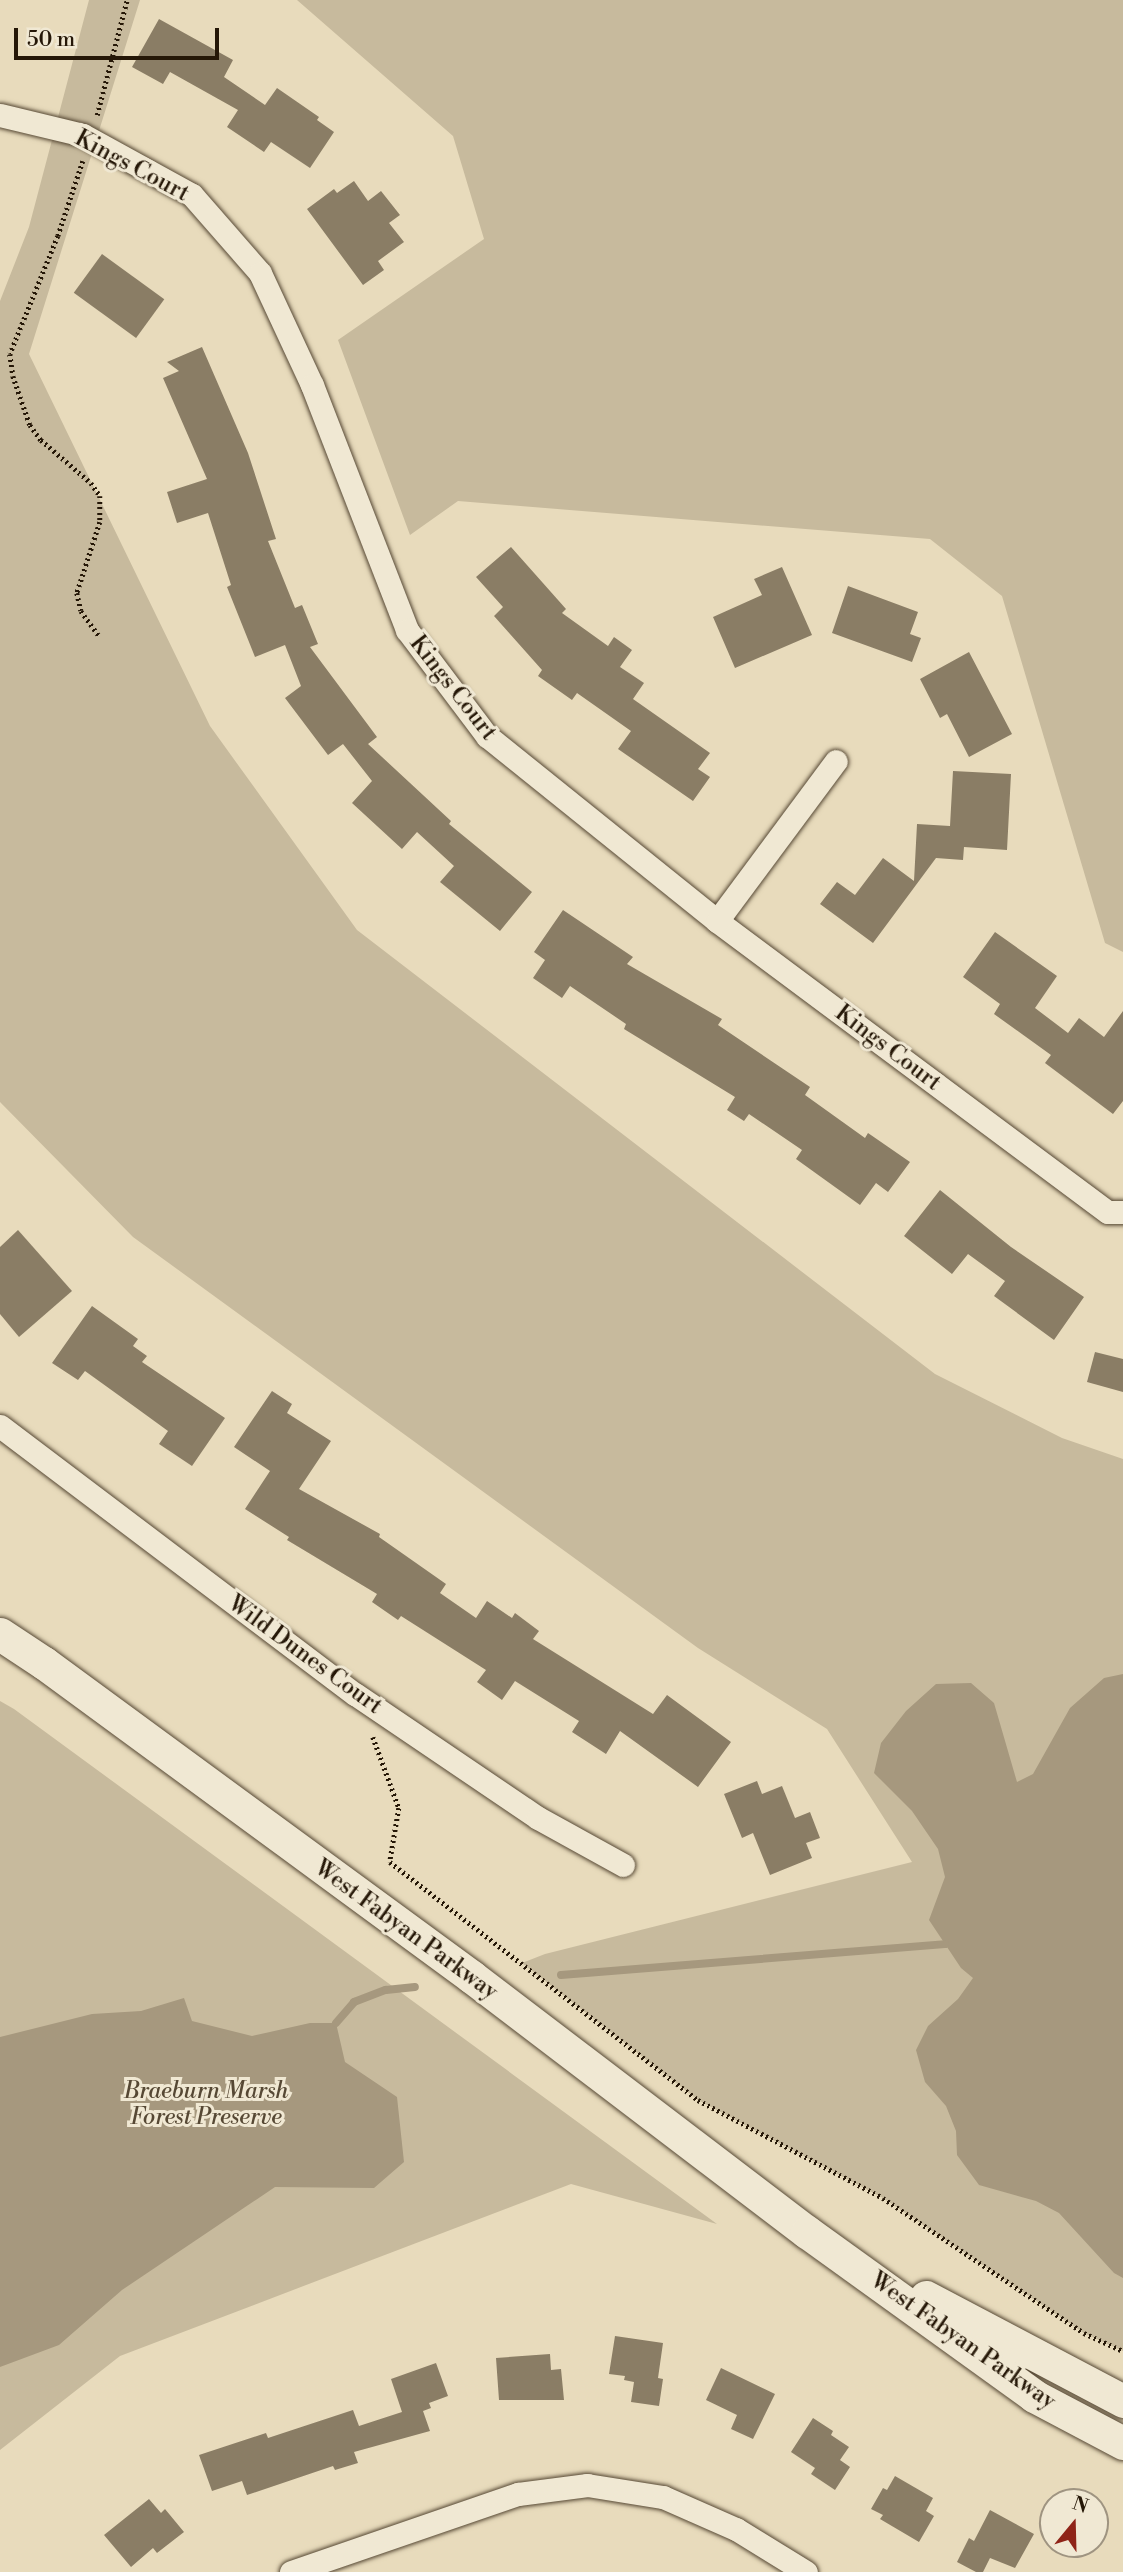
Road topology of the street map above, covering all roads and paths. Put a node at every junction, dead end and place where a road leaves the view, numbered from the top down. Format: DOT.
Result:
graph roads {
  1 [pos="127,0"];
  2 [pos="0,115"];
  3 [pos="90,139"];
  4 [pos="99,636"];
  5 [pos="836,761"];
  6 [pos="717,921"];
  7 [pos="1123,1212"];
  8 [pos="0,1426"];
  9 [pos="0,1634"];
  10 [pos="355,1694"];
  11 [pos="623,1866"];
  12 [pos="807,2232"];
  13 [pos="1123,2351"];
  14 [pos="1123,2401"];
  15 [pos="1123,2442"];
  16 [pos="291,2572"];
  17 [pos="806,2572"];
  1 -- 3 [label="path"];
  2 -- 3 [label="street, Kings Court"];
  3 -- 4 [label="path"];
  3 -- 6 [label="street, Kings Court"];
  5 -- 6 [label="street"];
  6 -- 7 [label="street, Kings Court"];
  8 -- 10 [label="street, Wild Dunes Court"];
  9 -- 12 [label="main road, West Fabyan Parkway"];
  10 -- 11 [label="street, Wild Dunes Court"];
  10 -- 13 [label="path"];
  12 -- 14 [label="main road, West Fabyan Parkway"];
  12 -- 15 [label="main road, West Fabyan Parkway"];
  16 -- 17 [label="street"];
}
